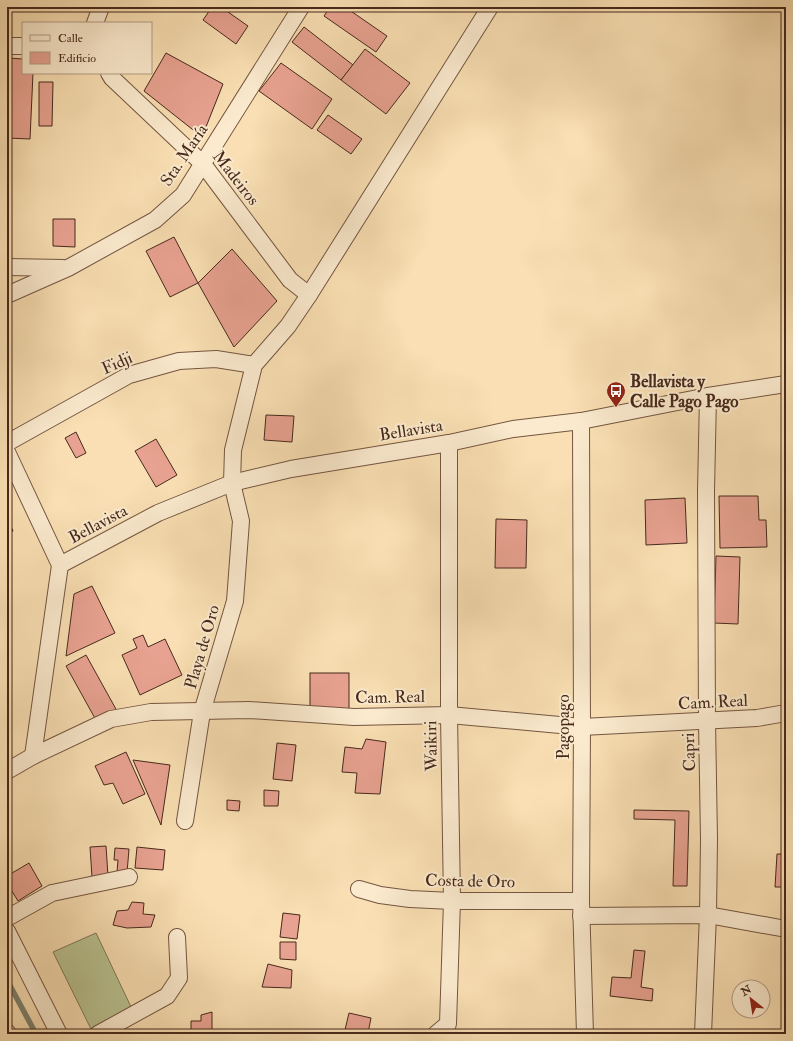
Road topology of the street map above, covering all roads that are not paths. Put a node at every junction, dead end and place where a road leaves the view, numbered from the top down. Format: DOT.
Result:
graph roads {
  1 [pos="101,7"];
  2 [pos="301,7"];
  3 [pos="490,7"];
  4 [pos="95,22"];
  5 [pos="7,46"];
  6 [pos="22,46"];
  7 [pos="110,74"];
  8 [pos="203,164"];
  9 [pos="7,267"];
  10 [pos="68,268"];
  11 [pos="7,295"];
  12 [pos="308,295"];
  13 [pos="254,365"];
  14 [pos="786,384"];
  15 [pos="708,396"];
  16 [pos="581,421"];
  17 [pos="7,443"];
  18 [pos="448,443"];
  19 [pos="7,452"];
  20 [pos="232,483"];
  21 [pos="60,565"];
  22 [pos="202,712"];
  23 [pos="786,713"];
  24 [pos="449,715"];
  25 [pos="707,721"];
  26 [pos="582,726"];
  27 [pos="33,756"];
  28 [pos="7,771"];
  29 [pos="185,821"];
  30 [pos="129,877"];
  31 [pos="360,889"];
  32 [pos="452,901"];
  33 [pos="581,908"];
  34 [pos="708,915"];
  35 [pos="7,918"];
  36 [pos="786,929"];
  37 [pos="7,931"];
  38 [pos="177,937"];
  39 [pos="442,1029"];
  40 [pos="59,1034"];
  41 [pos="98,1034"];
  42 [pos="585,1034"];
  43 [pos="703,1034"];
  1 -- 4 [label="street"];
  2 -- 8 [label="street, Sta. María"];
  3 -- 12 [label="street"];
  5 -- 6 [label="street"];
  7 -- 8 [label="street, Madeiros"];
  8 -- 10 [label="street, Sta. María"];
  8 -- 12 [label="street, Madeiros"];
  9 -- 10 [label="street"];
  10 -- 11 [label="street, Sta. María"];
  12 -- 13 [label="street"];
  13 -- 17 [label="street, Fidji"];
  13 -- 20 [label="street, Playa de Oro"];
  14 -- 15 [label="street, Bellavista"];
  15 -- 16 [label="street, Bellavista"];
  15 -- 25 [label="street, Capri"];
  16 -- 18 [label="street, Bellavista"];
  16 -- 26 [label="street, Pagopago"];
  18 -- 20 [label="street, Bellavista"];
  18 -- 24 [label="street, Waikiri"];
  19 -- 21 [label="street"];
  20 -- 21 [label="street, Bellavista"];
  20 -- 22 [label="street, Playa de Oro"];
  21 -- 27 [label="street"];
  22 -- 24 [label="street, Cam. Real"];
  22 -- 27 [label="street, Cam. Real"];
  22 -- 29 [label="street, Playa de Oro"];
  23 -- 25 [label="street, Cam. Real"];
  24 -- 26 [label="street, Cam. Real"];
  24 -- 32 [label="street, Waikiri"];
  25 -- 26 [label="street, Cam. Real"];
  25 -- 34 [label="street, Capri"];
  26 -- 33 [label="street, Pagopago"];
  27 -- 28 [label="street, Cam. Real"];
  30 -- 35 [label="street"];
  31 -- 32 [label="street, Costa de Oro"];
  32 -- 33 [label="street, Costa de Oro"];
  32 -- 39 [label="street, Waikiri"];
  33 -- 34 [label="street, Costa de Oro"];
  33 -- 42 [label="street, Pagopago"];
  34 -- 36 [label="street, Costa de Oro"];
  34 -- 43 [label="street, Capri"];
  37 -- 40 [label="street"];
  38 -- 41 [label="street"];
}
